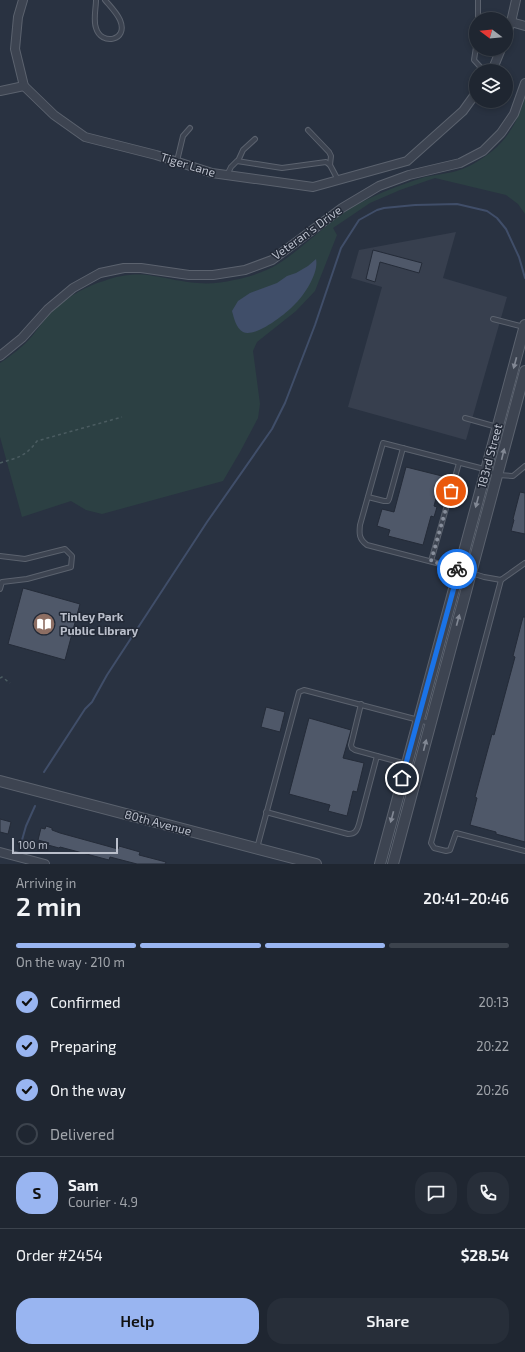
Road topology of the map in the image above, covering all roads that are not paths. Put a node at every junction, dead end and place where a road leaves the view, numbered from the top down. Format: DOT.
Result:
graph roads {
  1 [pos="23,0"];
  2 [pos="96,0"];
  3 [pos="105,0"];
  4 [pos="478,0"];
  5 [pos="516,0"];
  6 [pos="478,12"];
  7 [pos="513,13"];
  8 [pos="513,23"];
  9 [pos="525,26"];
  10 [pos="525,83"];
  11 [pos="24,86"];
  12 [pos="0,91"];
  13 [pos="469,103"];
  14 [pos="190,128"];
  15 [pos="308,130"];
  16 [pos="255,139"];
  17 [pos="238,161"];
  18 [pos="177,162"];
  19 [pos="330,165"];
  20 [pos="227,175"];
  21 [pos="338,180"];
  22 [pos="493,319"];
  23 [pos="525,326"];
  24 [pos="0,356"];
  25 [pos="525,371"];
  26 [pos="521,400"];
  27 [pos="465,418"];
  28 [pos="497,428"];
  29 [pos="403,448"];
  30 [pos="459,463"];
  31 [pos="525,466"];
  32 [pos="486,470"];
  33 [pos="498,475"];
  34 [pos="368,496"];
  35 [pos="0,556"];
  36 [pos="431,561"];
  37 [pos="525,563"];
  38 [pos="459,569"];
  39 [pos="471,573"];
  40 [pos="501,580"];
  41 [pos="0,589"];
  42 [pos="361,704"];
  43 [pos="418,719"];
  44 [pos="431,723"];
  45 [pos="377,756"];
  46 [pos="406,764"];
  47 [pos="0,781"];
  48 [pos="266,812"];
  49 [pos="257,849"];
  50 [pos="525,851"];
  51 [pos="0,852"];
  52 [pos="45,864"];
  53 [pos="316,864"];
  54 [pos="380,864"];
  55 [pos="393,864"];
  1 -- 11 [label="street"];
  2 -- 3 [label="lane"];
  4 -- 6 [label="lane"];
  5 -- 7 [label="street"];
  8 -- 9 [label="street"];
  10 -- 24 [label="street, Veteran's Drive"];
  11 -- 12 [label="street"];
  11 -- 18 [label="street, Tiger Lane"];
  13 -- 21 [label="street, Tiger Lane"];
  14 -- 18 [label="lane"];
  15 -- 19 [label="lane"];
  16 -- 17 [label="lane"];
  17 -- 19 [label="lane"];
  17 -- 20 [label="lane"];
  18 -- 20 [label="street, Tiger Lane"];
  19 -- 21 [label="lane"];
  20 -- 21 [label="street, Tiger Lane"];
  22 -- 23 [label="lane"];
  23 -- 28 [label="street, 183rd Street, one-way"];
  25 -- 26 [label="street, 183rd Street"];
  33 -- 26 [label="street, 183rd Street, one-way"];
  27 -- 28 [label="lane"];
  28 -- 32 [label="street, 183rd Street"];
  29 -- 30 [label="lane"];
  29 -- 34 [label="lane"];
  29 -- 34 [label="lane"];
  30 -- 32 [label="lane"];
  30 -- 36 [label="lane"];
  31 -- 33 [label="lane"];
  32 -- 33 [label="lane"];
  32 -- 38 [label="street, 183rd Street, one-way"];
  33 -- 39 [label="street, 183rd Street"];
  34 -- 36 [label="lane"];
  35 -- 41 [label="lane"];
  36 -- 38 [label="lane"];
  37 -- 40 [label="lane"];
  38 -- 39 [label="lane"];
  38 -- 43 [label="street, 183rd Street"];
  39 -- 40 [label="lane"];
  44 -- 39 [label="street, 183rd Street, one-way"];
  40 -- 50 [label="lane"];
  42 -- 43 [label="lane"];
  42 -- 45 [label="lane"];
  42 -- 48 [label="lane"];
  43 -- 44 [label="lane"];
  43 -- 46 [label="street, 183rd Street"];
  55 -- 44 [label="street, 183rd Street, one-way"];
  45 -- 46 [label="lane"];
  45 -- 48 [label="lane"];
  46 -- 54 [label="street, 183rd Street, one-way"];
  47 -- 49 [label="street, 80th Avenue"];
  48 -- 49 [label="lane"];
  49 -- 53 [label="street, 80th Avenue"];
  51 -- 52 [label="street"];
}
